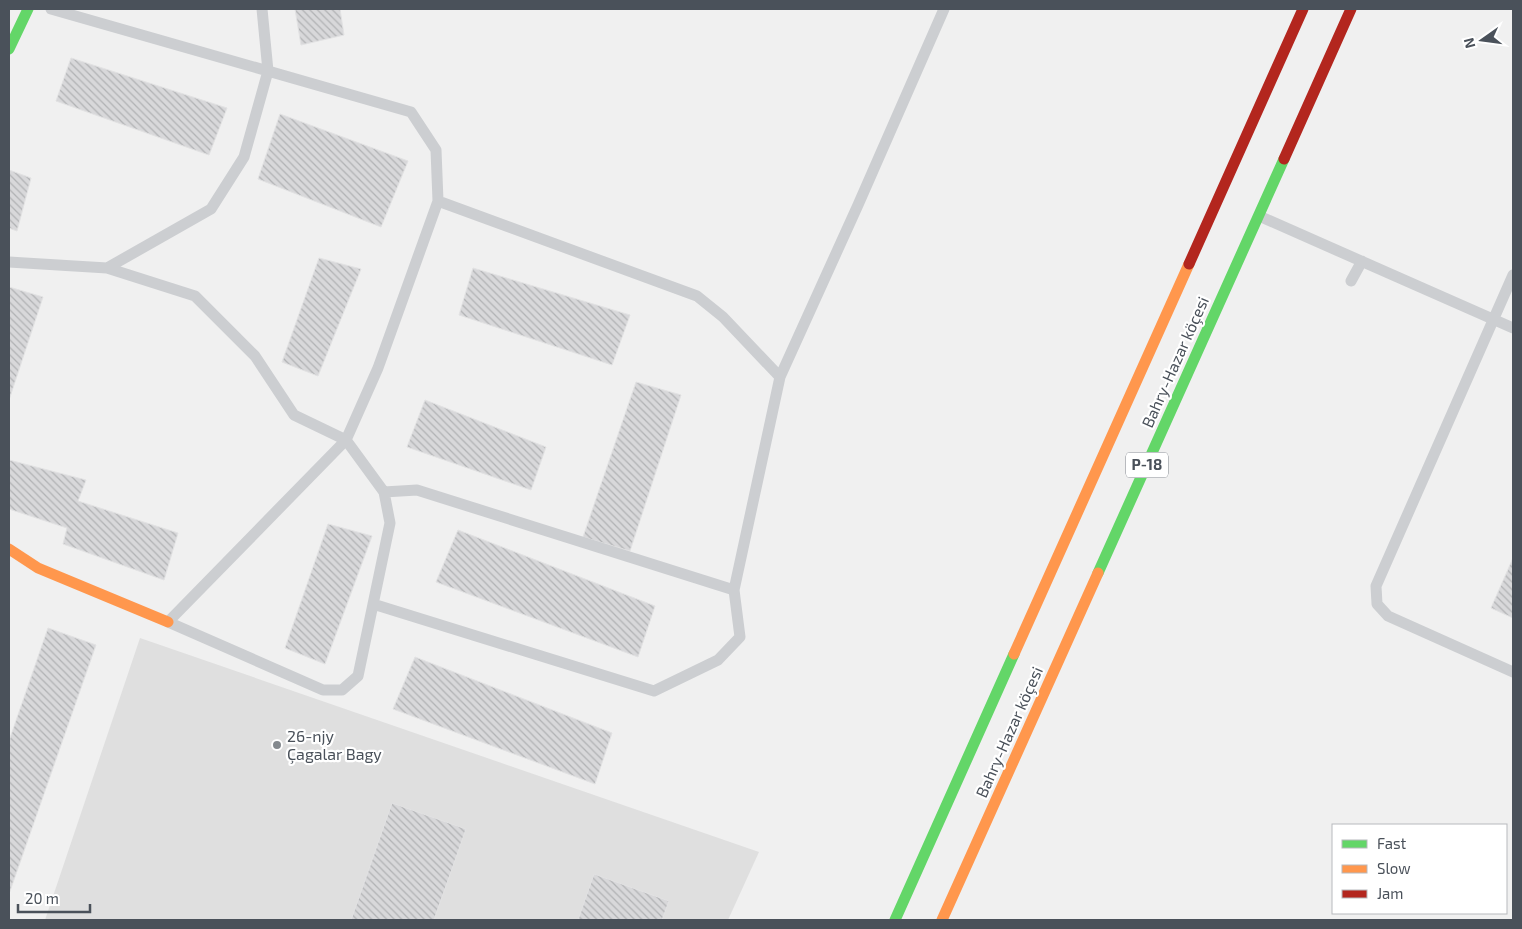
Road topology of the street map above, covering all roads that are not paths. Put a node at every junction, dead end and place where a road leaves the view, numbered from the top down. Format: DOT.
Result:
graph roads {
  1 [pos="28,9"];
  2 [pos="51,9"];
  3 [pos="262,9"];
  4 [pos="944,9"];
  5 [pos="1303,9"];
  6 [pos="1351,9"];
  7 [pos="9,49"];
  8 [pos="268,71"];
  9 [pos="438,201"];
  10 [pos="1259,216"];
  11 [pos="1362,261"];
  12 [pos="9,262"];
  13 [pos="107,268"];
  14 [pos="1513,275"];
  15 [pos="1351,281"];
  16 [pos="1494,319"];
  17 [pos="1513,328"];
  18 [pos="780,377"];
  19 [pos="346,440"];
  20 [pos="384,492"];
  21 [pos="9,549"];
  22 [pos="734,590"];
  23 [pos="373,604"];
  24 [pos="168,622"];
  25 [pos="1513,672"];
  26 [pos="895,920"];
  27 [pos="942,920"];
  1 -- 7 [label="main road"];
  2 -- 8 [label="lane"];
  3 -- 8 [label="lane"];
  4 -- 18 [label="lane"];
  5 -- 26 [label="main road, Bahry-Hazar köçesi / P-18"];
  6 -- 10 [label="main road, Bahry-Hazar köçesi / P-18"];
  8 -- 9 [label="lane"];
  8 -- 13 [label="lane"];
  9 -- 18 [label="lane"];
  9 -- 19 [label="lane"];
  10 -- 11 [label="lane"];
  10 -- 27 [label="main road, Bahry-Hazar köçesi / P-18"];
  11 -- 15 [label="lane"];
  11 -- 16 [label="lane"];
  12 -- 13 [label="lane"];
  13 -- 19 [label="lane"];
  14 -- 16 [label="lane"];
  16 -- 17 [label="lane"];
  16 -- 25 [label="lane"];
  18 -- 22 [label="lane"];
  19 -- 20 [label="lane"];
  19 -- 24 [label="lane"];
  20 -- 22 [label="lane"];
  20 -- 23 [label="lane"];
  21 -- 24 [label="main road"];
  22 -- 23 [label="lane"];
  23 -- 24 [label="lane"];
}
